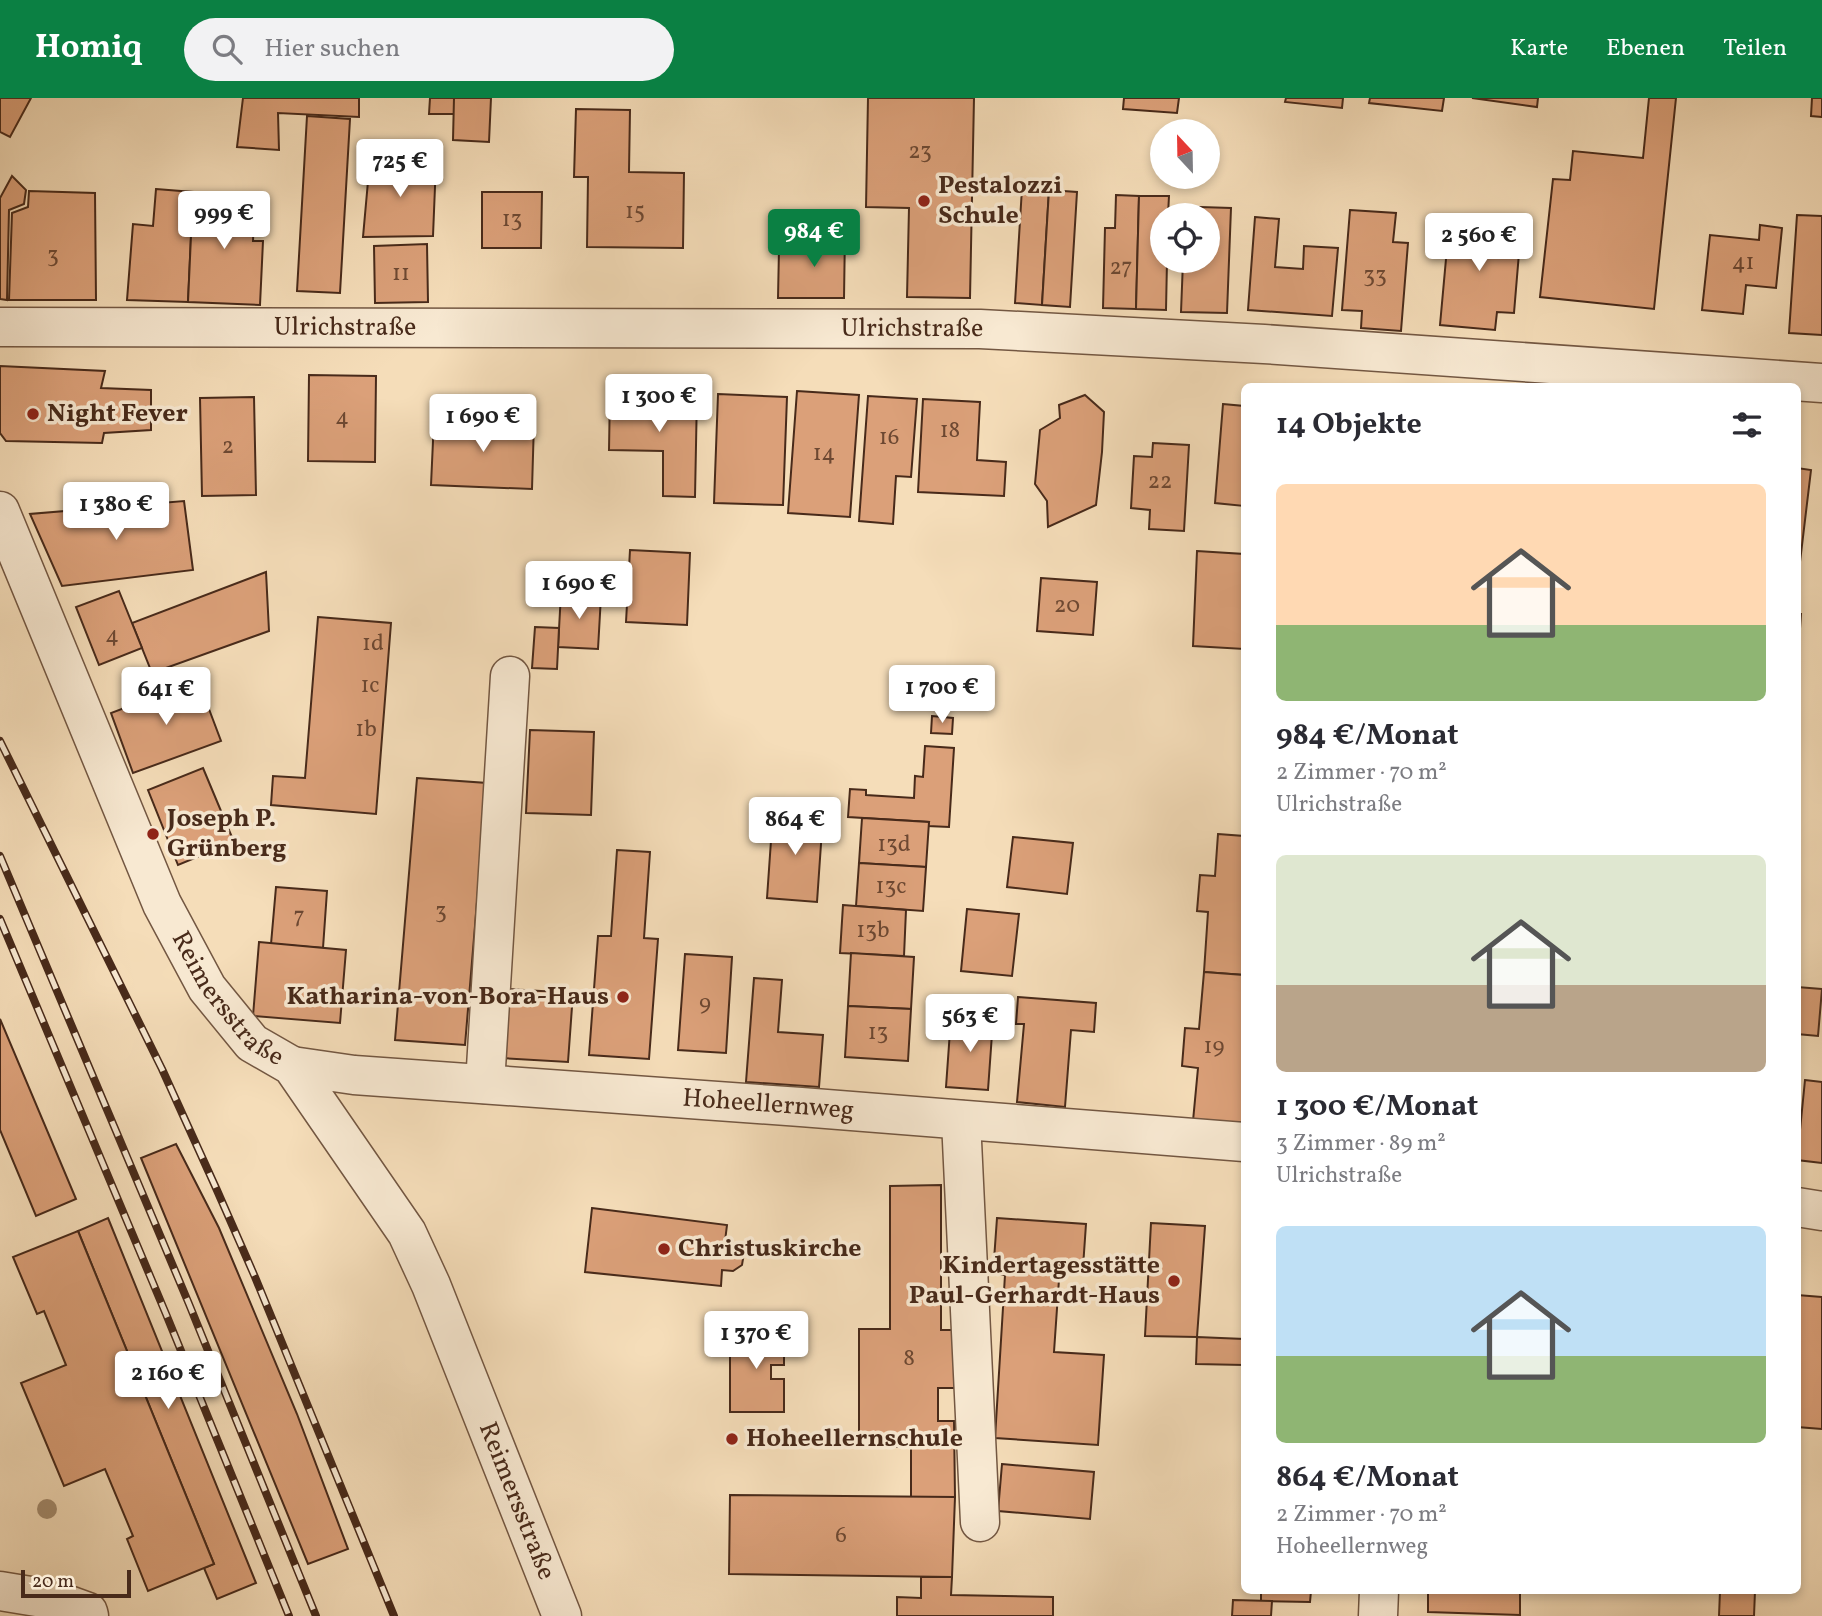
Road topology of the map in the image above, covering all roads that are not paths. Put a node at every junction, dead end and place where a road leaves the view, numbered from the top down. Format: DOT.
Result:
graph roads {
  1 [pos="0,327"];
  2 [pos="1822,383"];
  3 [pos="0,511"];
  4 [pos="510,676"];
  5 [pos="292,1066"];
  6 [pos="485,1084"];
  7 [pos="961,1120"];
  8 [pos="1241,1142"];
  9 [pos="1801,1208"];
  10 [pos="1822,1211"];
  11 [pos="980,1522"];
  12 [pos="0,1591"];
  13 [pos="1379,1594"];
  14 [pos="89,1616"];
  15 [pos="562,1616"];
  16 [pos="1378,1616"];
  1 -- 2 [label="street, Ulrichstraße"];
  3 -- 5 [label="street, Reimersstraße"];
  4 -- 6 [label="street"];
  5 -- 6 [label="street, Hoheellernweg"];
  5 -- 15 [label="street, Reimersstraße"];
  6 -- 7 [label="street, Hoheellernweg"];
  7 -- 8 [label="street, Hoheellernweg"];
  7 -- 11 [label="street"];
  9 -- 10 [label="street"];
  12 -- 14 [label="street"];
  13 -- 16 [label="street"];
}
